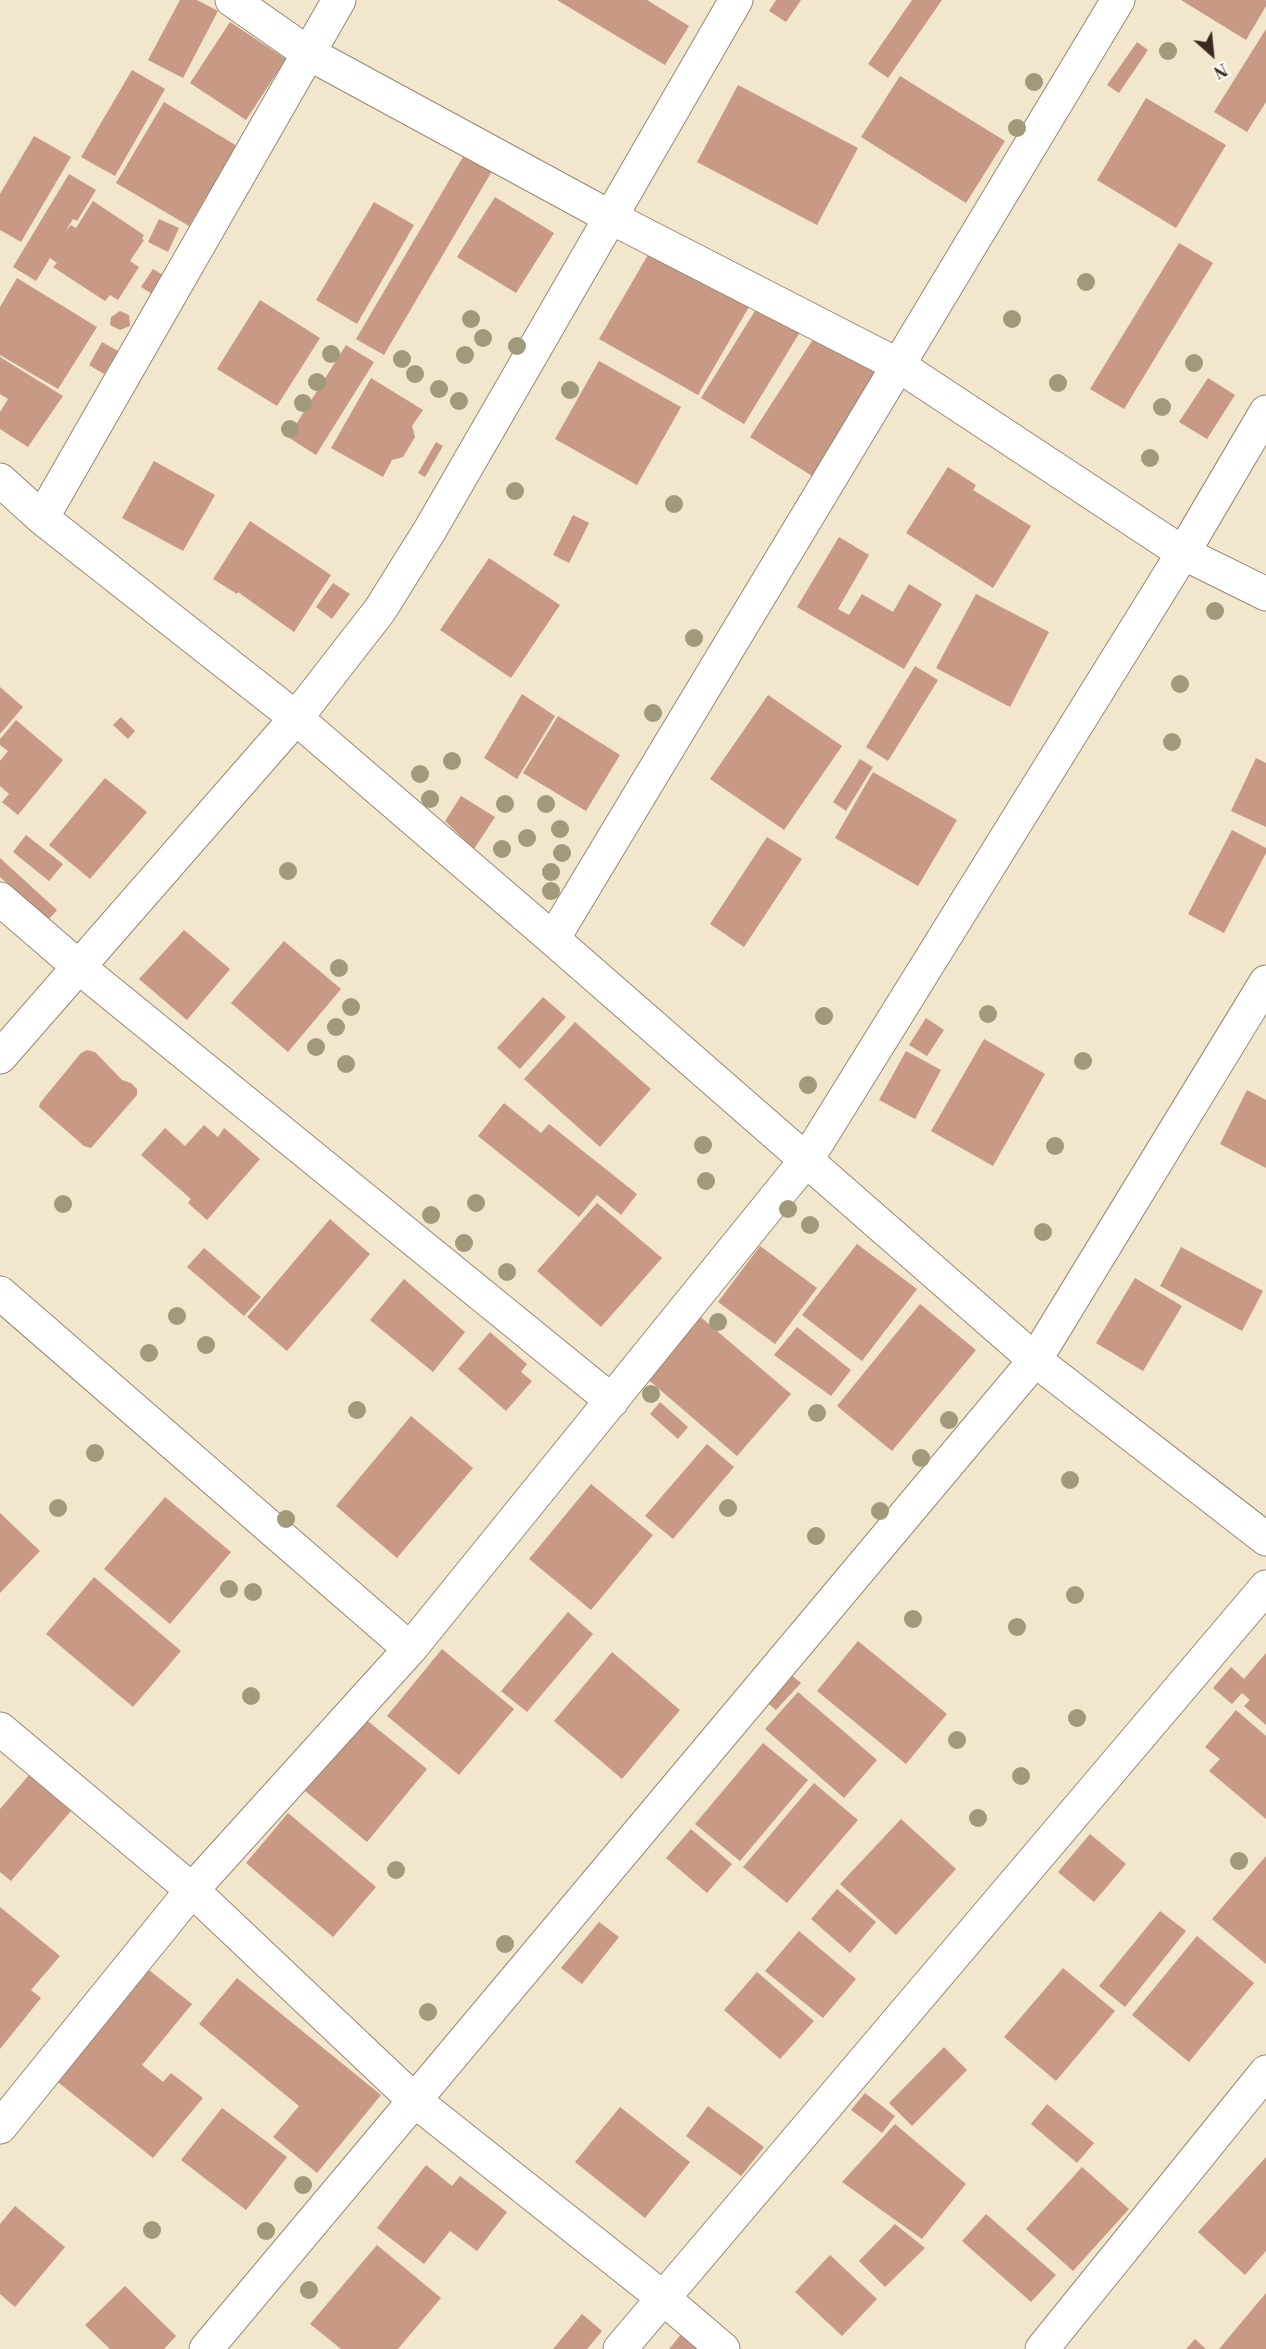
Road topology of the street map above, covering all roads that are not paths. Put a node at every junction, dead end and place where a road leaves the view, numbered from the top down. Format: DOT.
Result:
graph roads {
  1 [pos="232,0"];
  2 [pos="339,0"];
  3 [pos="736,0"];
  4 [pos="1118,0"];
  5 [pos="308,53"];
  6 [pos="610,217"];
  7 [pos="898,365"];
  8 [pos="1266,412"];
  9 [pos="0,480"];
  10 [pos="42,518"];
  11 [pos="1183,553"];
  12 [pos="1266,594"];
  13 [pos="296,718"];
  14 [pos="0,899"];
  15 [pos="554,939"];
  16 [pos="80,968"];
  17 [pos="1266,982"];
  18 [pos="0,1057"];
  19 [pos="807,1159"];
  20 [pos="0,1293"];
  21 [pos="1035,1360"];
  22 [pos="612,1401"];
  23 [pos="1266,1539"];
  24 [pos="1266,1587"];
  25 [pos="410,1649"];
  26 [pos="0,1729"];
  27 [pos="192,1890"];
  28 [pos="1266,2072"];
  29 [pos="414,2100"];
  30 [pos="0,2127"];
  31 [pos="662,2297"];
  32 [pos="206,2349"];
  33 [pos="620,2349"];
  34 [pos="723,2349"];
  35 [pos="1042,2349"];
  1 -- 5 [label="street"];
  2 -- 5 [label="street"];
  3 -- 6 [label="street"];
  4 -- 7 [label="street"];
  5 -- 6 [label="street"];
  5 -- 10 [label="street"];
  6 -- 7 [label="street"];
  6 -- 13 [label="street"];
  7 -- 11 [label="street"];
  7 -- 15 [label="street"];
  8 -- 11 [label="street"];
  9 -- 10 [label="street"];
  10 -- 13 [label="street"];
  11 -- 12 [label="street"];
  11 -- 19 [label="street"];
  13 -- 15 [label="street"];
  13 -- 16 [label="street"];
  14 -- 16 [label="street"];
  15 -- 19 [label="street"];
  16 -- 18 [label="street"];
  16 -- 22 [label="street"];
  17 -- 21 [label="street"];
  19 -- 21 [label="street"];
  19 -- 22 [label="street"];
  20 -- 25 [label="street"];
  21 -- 23 [label="street"];
  21 -- 29 [label="street"];
  22 -- 25 [label="street"];
  24 -- 31 [label="street"];
  25 -- 27 [label="street"];
  26 -- 27 [label="street"];
  27 -- 29 [label="street"];
  27 -- 30 [label="street"];
  28 -- 35 [label="street"];
  29 -- 31 [label="street"];
  29 -- 32 [label="street"];
  31 -- 33 [label="street"];
  31 -- 34 [label="street"];
}
